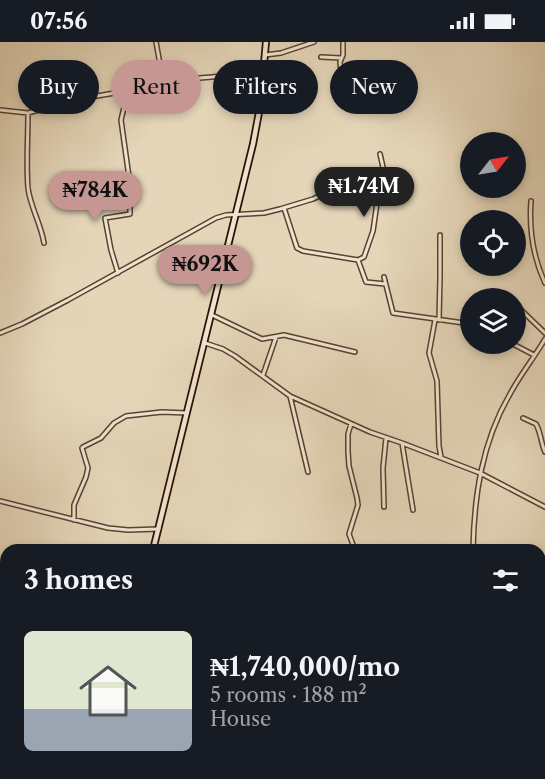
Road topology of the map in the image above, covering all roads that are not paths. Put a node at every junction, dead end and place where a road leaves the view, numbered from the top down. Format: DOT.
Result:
graph roads {
  1 [pos="156,42"];
  2 [pos="266,42"];
  3 [pos="314,42"];
  4 [pos="343,42"];
  5 [pos="266,55"];
  6 [pos="321,57"];
  7 [pos="341,58"];
  8 [pos="159,60"];
  9 [pos="265,60"];
  10 [pos="0,110"];
  11 [pos="18,112"];
  12 [pos="28,114"];
  13 [pos="122,114"];
  14 [pos="259,114"];
  15 [pos="380,154"];
  16 [pos="366,180"];
  17 [pos="531,201"];
  18 [pos="284,208"];
  19 [pos="237,214"];
  20 [pos="440,235"];
  21 [pos="44,243"];
  22 [pos="358,260"];
  23 [pos="118,273"];
  24 [pos="384,277"];
  25 [pos="545,283"];
  26 [pos="385,284"];
  27 [pos="212,315"];
  28 [pos="526,315"];
  29 [pos="437,320"];
  30 [pos="460,323"];
  31 [pos="0,333"];
  32 [pos="545,333"];
  33 [pos="276,337"];
  34 [pos="545,339"];
  35 [pos="205,344"];
  36 [pos="526,351"];
  37 [pos="355,352"];
  38 [pos="534,355"];
  39 [pos="262,376"];
  40 [pos="291,396"];
  41 [pos="187,412"];
  42 [pos="523,418"];
  43 [pos="351,424"];
  44 [pos="386,438"];
  45 [pos="402,443"];
  46 [pos="545,452"];
  47 [pos="441,458"];
  48 [pos="308,472"];
  49 [pos="480,473"];
  50 [pos="0,501"];
  51 [pos="384,507"];
  52 [pos="545,507"];
  53 [pos="413,510"];
  54 [pos="74,520"];
  55 [pos="159,529"];
  56 [pos="155,544"];
  57 [pos="353,544"];
  58 [pos="472,544"];
  1 -- 8 [label="street"];
  2 -- 5 [label="main road"];
  3 -- 5 [label="street"];
  4 -- 7 [label="street"];
  5 -- 9 [label="main road"];
  6 -- 7 [label="street"];
  10 -- 11 [label="street"];
  12 -- 21 [label="street"];
  13 -- 23 [label="street"];
  14 -- 19 [label="main road"];
  15 -- 16 [label="street"];
  16 -- 18 [label="street"];
  16 -- 22 [label="street"];
  17 -- 25 [label="street"];
  18 -- 19 [label="street"];
  18 -- 22 [label="street"];
  19 -- 23 [label="street"];
  19 -- 27 [label="main road"];
  20 -- 29 [label="street"];
  22 -- 26 [label="street"];
  23 -- 31 [label="street"];
  24 -- 26 [label="street"];
  26 -- 29 [label="street"];
  27 -- 33 [label="street"];
  27 -- 35 [label="main road"];
  28 -- 32 [label="street"];
  29 -- 30 [label="street"];
  29 -- 47 [label="street"];
  33 -- 37 [label="street"];
  33 -- 39 [label="street"];
  34 -- 38 [label="street"];
  35 -- 39 [label="street"];
  35 -- 41 [label="main road"];
  36 -- 38 [label="street"];
  38 -- 49 [label="street"];
  39 -- 40 [label="street"];
  40 -- 43 [label="street"];
  40 -- 48 [label="street"];
  41 -- 54 [label="street"];
  41 -- 55 [label="main road"];
  42 -- 46 [label="street"];
  43 -- 44 [label="street"];
  43 -- 57 [label="street"];
  44 -- 45 [label="street"];
  44 -- 51 [label="street"];
  45 -- 47 [label="street"];
  45 -- 53 [label="street"];
  47 -- 49 [label="street"];
  49 -- 52 [label="street"];
  49 -- 58 [label="street"];
  50 -- 54 [label="street"];
  54 -- 55 [label="street"];
  55 -- 56 [label="main road"];
}
